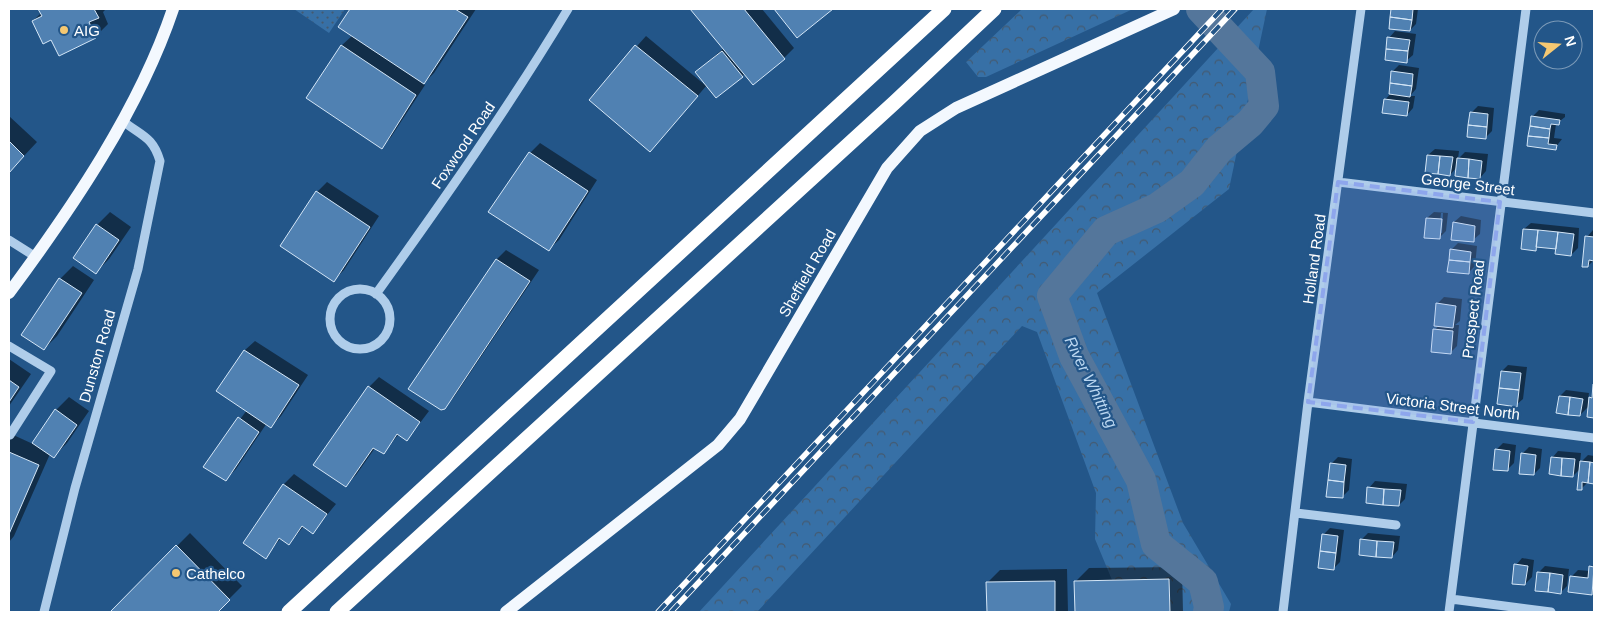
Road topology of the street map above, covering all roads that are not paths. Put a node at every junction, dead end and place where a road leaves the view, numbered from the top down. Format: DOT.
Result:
graph roads {
  1 [pos="173,9"];
  2 [pos="568,9"];
  3 [pos="944,9"];
  4 [pos="994,9"];
  5 [pos="1173,9"];
  6 [pos="1361,9"];
  7 [pos="1526,9"];
  8 [pos="124,122"];
  9 [pos="1338,182"];
  10 [pos="1500,202"];
  11 [pos="1594,213"];
  12 [pos="9,240"];
  13 [pos="36,257"];
  14 [pos="9,293"];
  15 [pos="376,294"];
  16 [pos="9,346"];
  17 [pos="1308,402"];
  18 [pos="1473,422"];
  19 [pos="10,435"];
  20 [pos="1594,438"];
  21 [pos="1296,513"];
  22 [pos="1396,525"];
  23 [pos="1451,599"];
  24 [pos="44,612"];
  25 [pos="288,612"];
  26 [pos="336,612"];
  27 [pos="506,612"];
  28 [pos="1283,612"];
  29 [pos="1450,612"];
  30 [pos="1551,612"];
  1 -- 8 [label="main road"];
  2 -- 15 [label="street, Foxwood Road"];
  3 -- 25 [label="highway"];
  4 -- 26 [label="highway"];
  5 -- 27 [label="main road, Sheffield Road"];
  6 -- 9 [label="street, Holland Road"];
  7 -- 10 [label="street, Prospect Road"];
  8 -- 13 [label="main road"];
  8 -- 24 [label="street, Dunston Road"];
  9 -- 10 [label="street, George Street"];
  9 -- 17 [label="street, Holland Road"];
  10 -- 11 [label="street, George Street"];
  10 -- 18 [label="street, Prospect Road"];
  12 -- 13 [label="street"];
  13 -- 14 [label="main road"];
  15 -- 15 [label="street"];
  16 -- 19 [label="street"];
  17 -- 18 [label="street, Victoria Street North"];
  17 -- 21 [label="street, Holland Road"];
  18 -- 20 [label="street, Victoria Street North"];
  18 -- 23 [label="street, Prospect Road"];
  21 -- 22 [label="street"];
  21 -- 28 [label="street, Holland Road"];
  23 -- 29 [label="street, Prospect Road"];
  23 -- 30 [label="street"];
}
